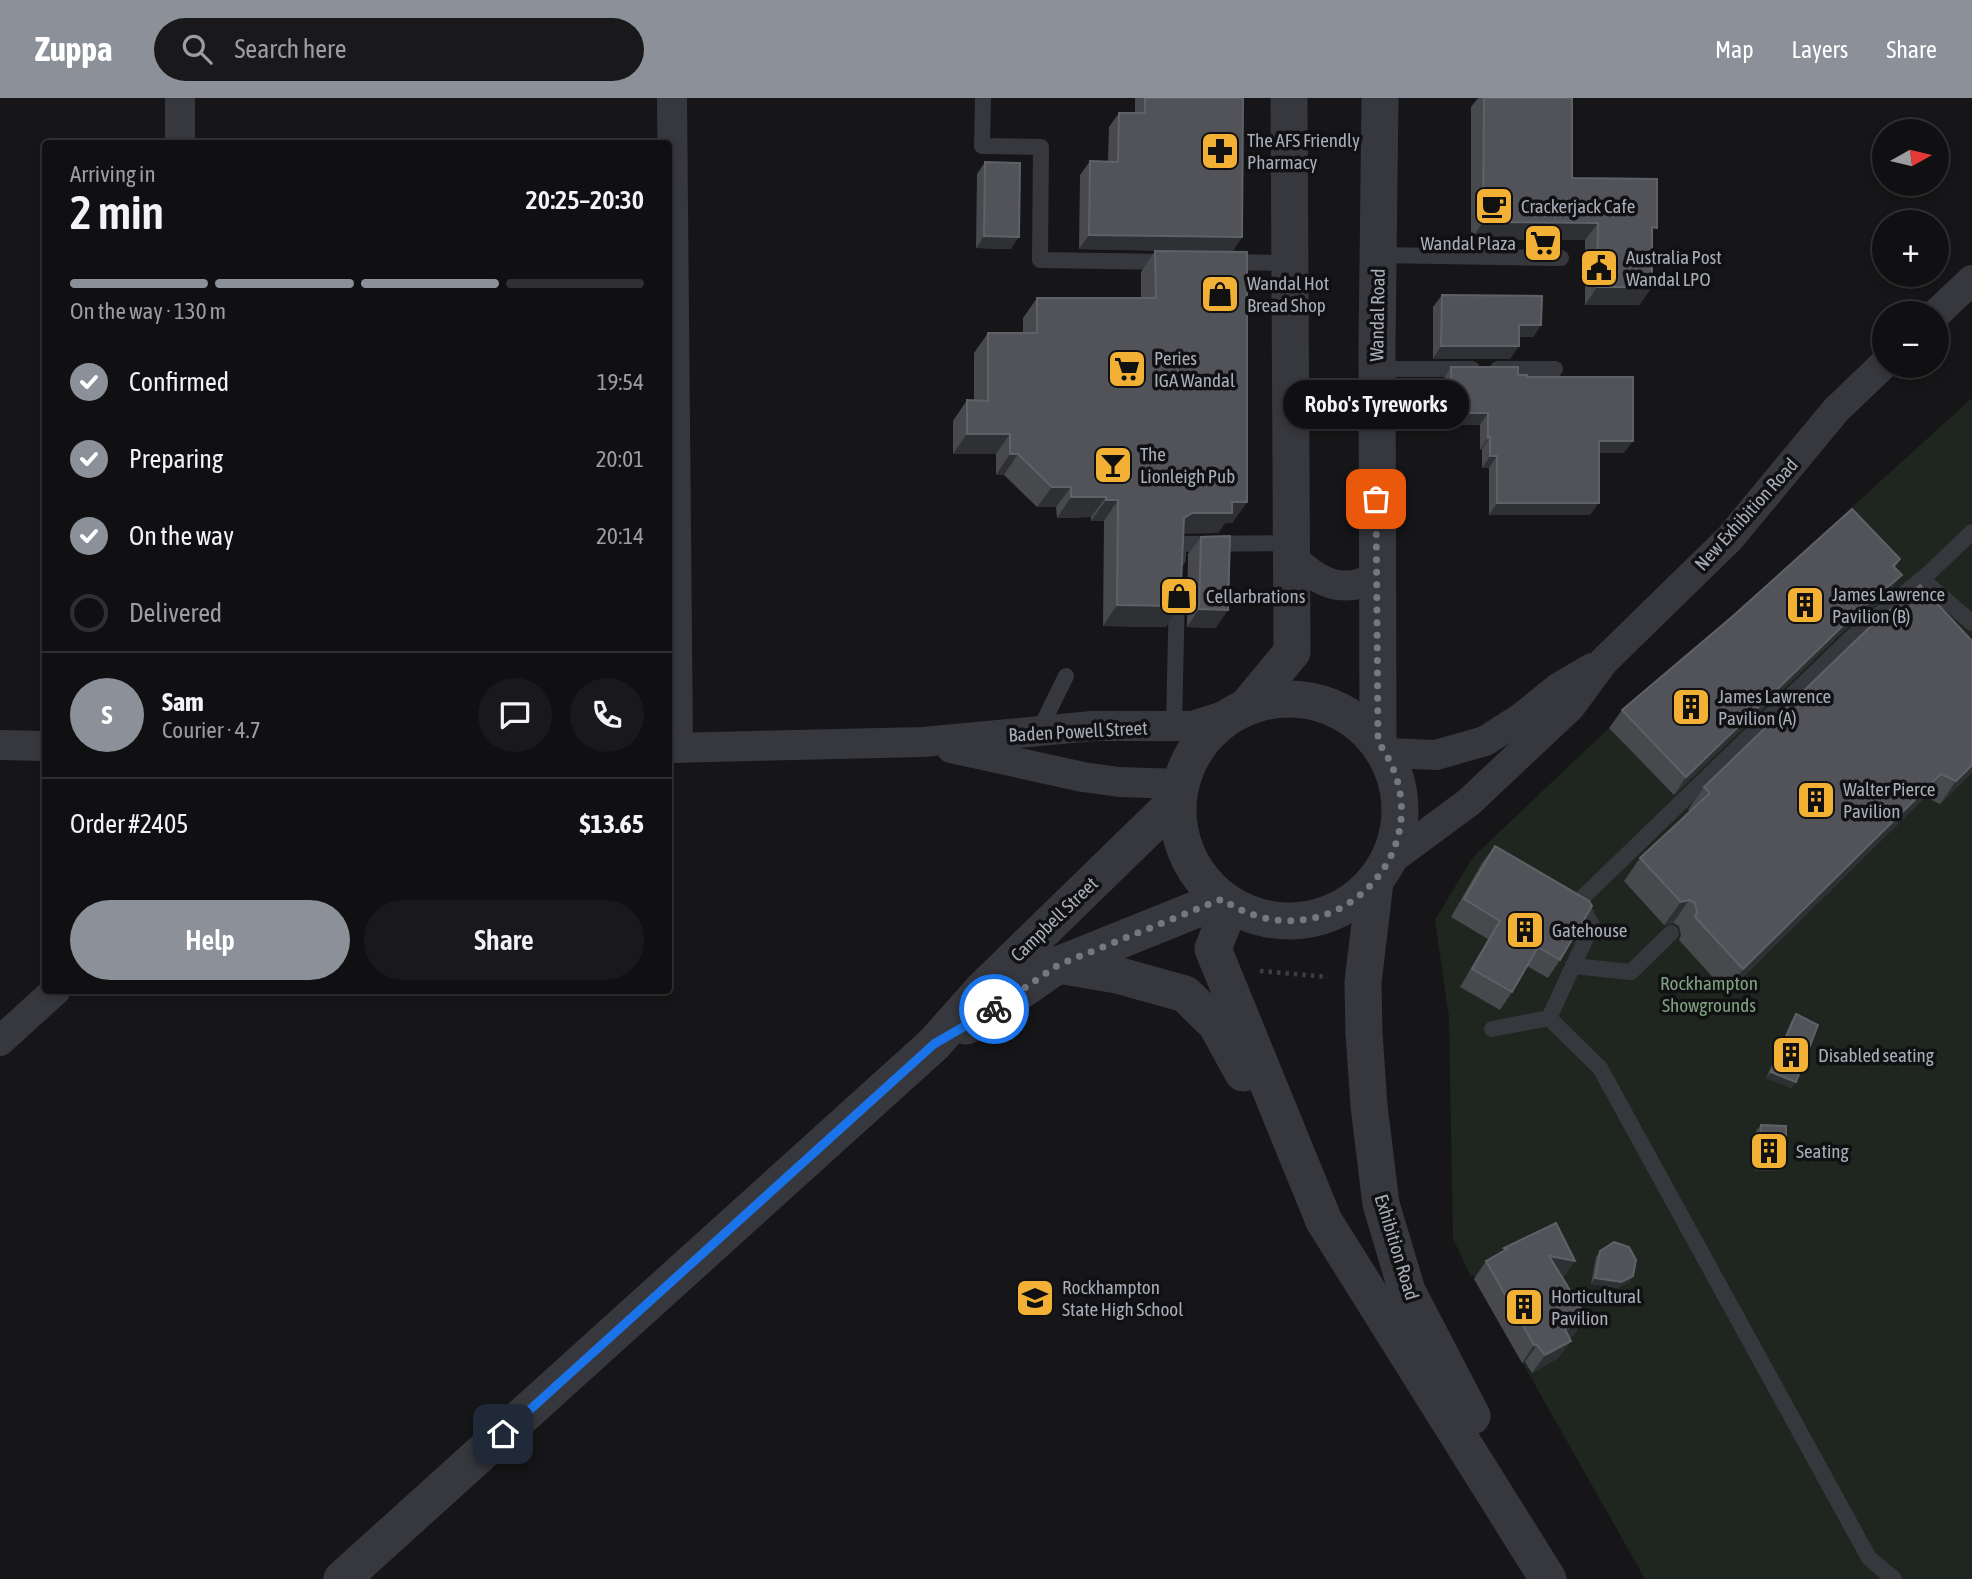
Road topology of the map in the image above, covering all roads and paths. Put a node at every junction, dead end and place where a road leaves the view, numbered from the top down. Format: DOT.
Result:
graph roads {
  1 [pos="180,98"];
  2 [pos="673,98"];
  3 [pos="983,98"];
  4 [pos="1289,98"];
  5 [pos="1380,98"];
  6 [pos="180,140"];
  7 [pos="1378,254"];
  8 [pos="1561,258"];
  9 [pos="1189,262"];
  10 [pos="1217,262"];
  11 [pos="1290,263"];
  12 [pos="1972,280"];
  13 [pos="1949,302"];
  14 [pos="1377,369"];
  15 [pos="1555,369"];
  16 [pos="1872,375"];
  17 [pos="1972,532"];
  18 [pos="1293,551"];
  19 [pos="1376,577"];
  20 [pos="1922,579"];
  21 [pos="1972,623"];
  22 [pos="1604,661"];
  23 [pos="1066,676"];
  24 [pos="1239,709"];
  25 [pos="1174,726"];
  26 [pos="1039,731"];
  27 [pos="923,742"];
  28 [pos="0,745"];
  29 [pos="42,746"];
  30 [pos="673,748"];
  31 [pos="1382,748"];
  32 [pos="1179,791"];
  33 [pos="1381,872"];
  34 [pos="1226,902"];
  35 [pos="1671,933"];
  36 [pos="1058,965"];
  37 [pos="1573,965"];
  38 [pos="1255,971"];
  39 [pos="1336,977"];
  40 [pos="52,994"];
  41 [pos="1549,1018"];
  42 [pos="1492,1029"];
  43 [pos="0,1041"];
  44 [pos="934,1044"];
  45 [pos="1324,1222"];
  46 [pos="342,1579"];
  47 [pos="1548,1579"];
  48 [pos="1558,1579"];
  49 [pos="1894,1579"];
  1 -- 6 [label="street"];
  2 -- 30 [label="street"];
  3 -- 9 [label="lane"];
  4 -- 11 [label="street"];
  5 -- 7 [label="street, Wandal Road"];
  7 -- 8 [label="lane"];
  7 -- 14 [label="street, Wandal Road"];
  10 -- 11 [label="lane"];
  11 -- 18 [label="street"];
  12 -- 13 [label="street"];
  14 -- 15 [label="lane"];
  14 -- 19 [label="street, Wandal Road"];
  16 -- 22 [label="street, New Exhibition Road"];
  17 -- 20 [label="lane"];
  18 -- 19 [label="street"];
  18 -- 24 [label="street"];
  18 -- 25 [label="lane"];
  19 -- 31 [label="street, Wandal Road"];
  20 -- 21 [label="lane"];
  20 -- 37 [label="lane"];
  22 -- 31 [label="street, New Exhibition Road"];
  22 -- 33 [label="street, New Exhibition Road"];
  23 -- 26 [label="lane"];
  24 -- 25 [label="street, Baden Powell Street"];
  24 -- 31 [label="street"];
  24 -- 32 [label="street"];
  25 -- 26 [label="street, Baden Powell Street"];
  26 -- 27 [label="street, Baden Powell Street"];
  27 -- 30 [label="street, Baden Powell Street"];
  27 -- 32 [label="street, Baden Powell Street"];
  28 -- 29 [label="street"];
  31 -- 33 [label="street"];
  32 -- 34 [label="street"];
  32 -- 44 [label="street, Campbell Street"];
  33 -- 34 [label="street"];
  33 -- 48 [label="street, Exhibition Road"];
  34 -- 36 [label="street, Campbell Street"];
  34 -- 45 [label="street, Exhibition Road"];
  35 -- 37 [label="lane"];
  36 -- 44 [label="street, Campbell Street"];
  36 -- 45 [label="street, Exhibition Road"];
  37 -- 41 [label="lane"];
  38 -- 39 [label="path"];
  40 -- 43 [label="street"];
  41 -- 42 [label="lane"];
  41 -- 49 [label="lane"];
  44 -- 46 [label="street, Campbell Street"];
  45 -- 47 [label="street, Exhibition Road"];
}
